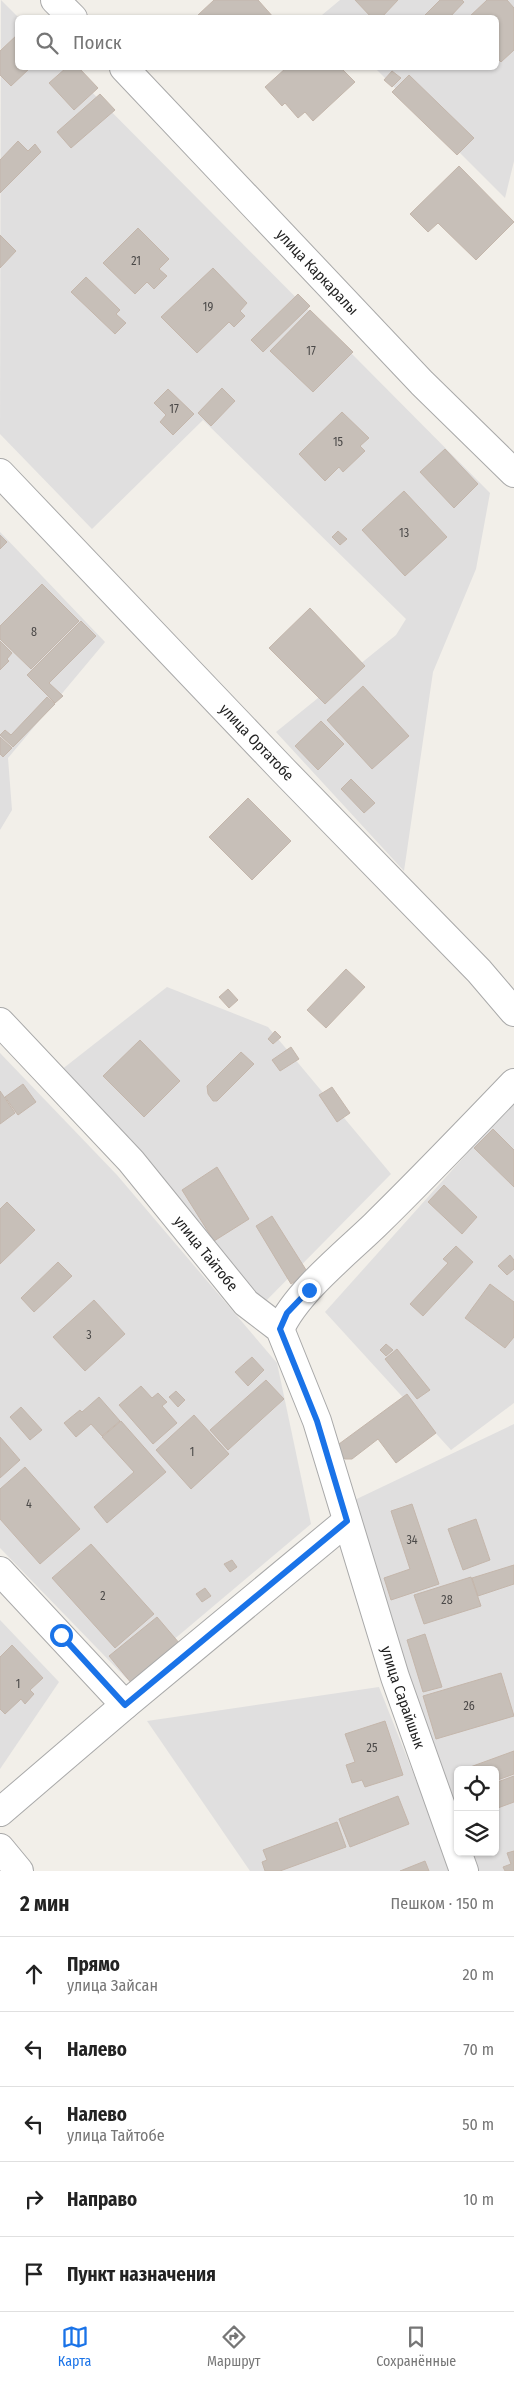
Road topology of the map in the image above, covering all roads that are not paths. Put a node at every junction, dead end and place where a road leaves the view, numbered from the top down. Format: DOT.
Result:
graph roads {
  1 [pos="55,0"];
  2 [pos="70,15"];
  3 [pos="126,70"];
  4 [pos="0,473"];
  5 [pos="514,473"];
  6 [pos="514,1012"];
  7 [pos="0,1022"];
  8 [pos="514,1083"];
  9 [pos="280,1329"];
  10 [pos="347,1521"];
  11 [pos="0,1570"];
  12 [pos="125,1705"];
  13 [pos="0,1812"];
  14 [pos="0,1848"];
  15 [pos="19,1871"];
  16 [pos="464,1871"];
  1 -- 2 [label="street"];
  3 -- 5 [label="street, улица Каркаралы"];
  4 -- 6 [label="street, улица Ортатобе"];
  7 -- 9 [label="street, улица Тайтобе"];
  8 -- 9 [label="street"];
  9 -- 10 [label="street"];
  10 -- 12 [label="street"];
  10 -- 16 [label="street, улица Сарайшык"];
  11 -- 12 [label="street"];
  12 -- 13 [label="street"];
  14 -- 15 [label="street"];
}
